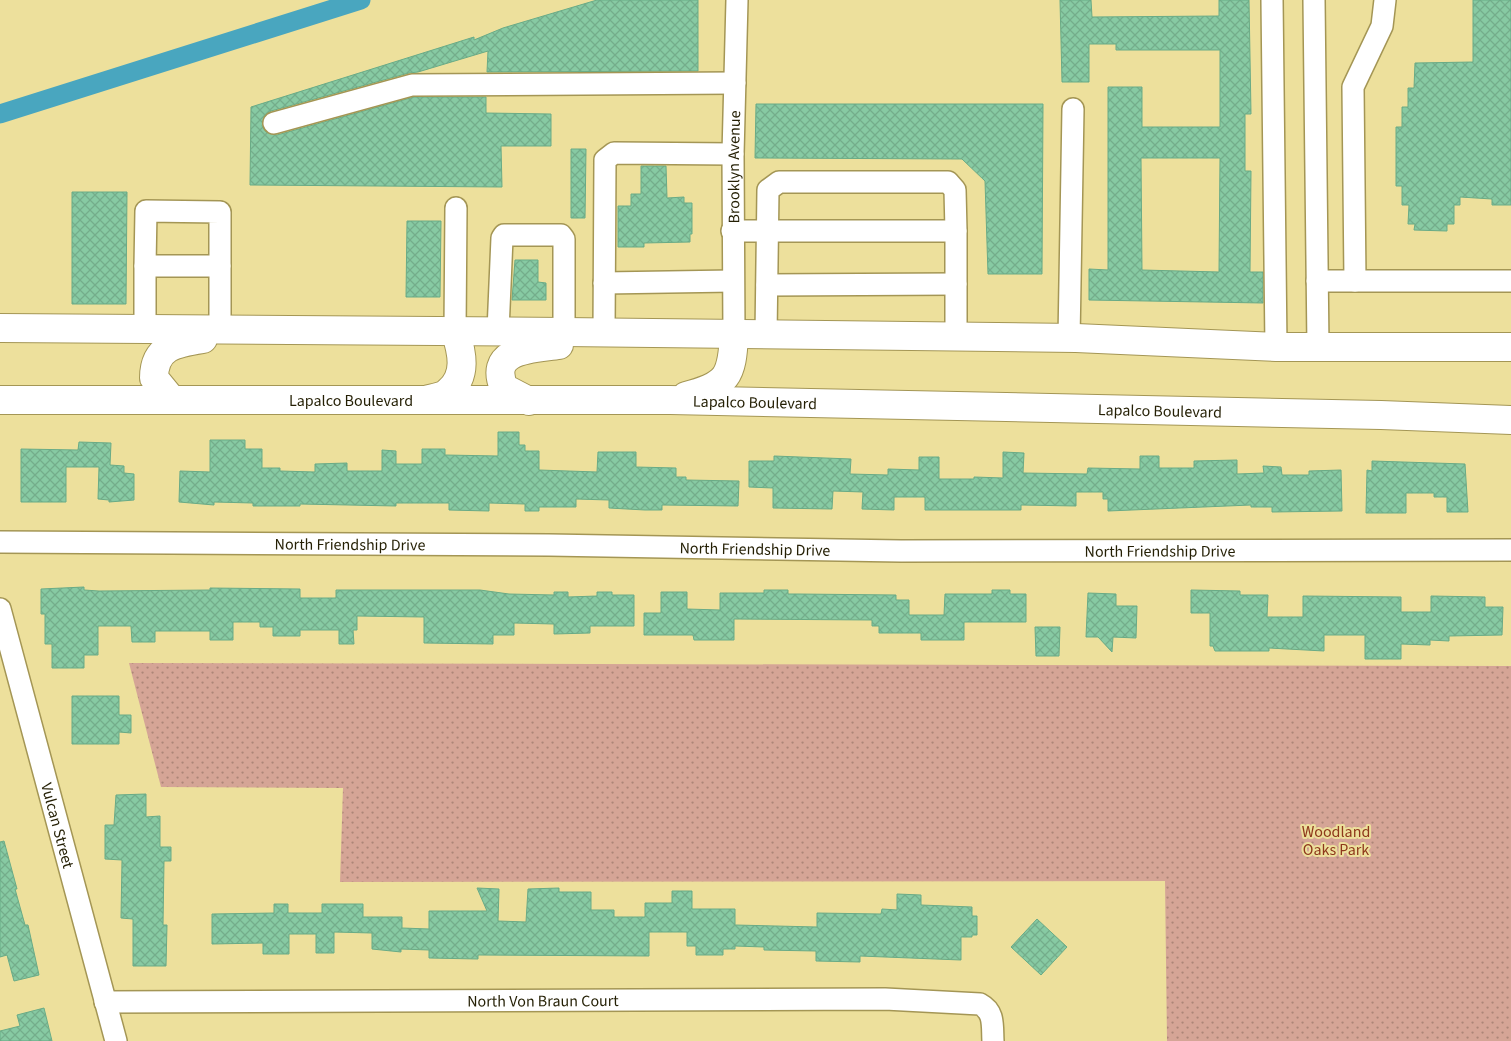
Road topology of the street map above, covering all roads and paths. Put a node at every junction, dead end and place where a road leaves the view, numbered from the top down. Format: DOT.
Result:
graph roads {
  1 [pos="737,0"];
  2 [pos="1272,0"];
  3 [pos="1314,0"];
  4 [pos="1385,0"];
  5 [pos="735,83"];
  6 [pos="1074,109"];
  7 [pos="274,124"];
  8 [pos="732,154"];
  9 [pos="456,208"];
  10 [pos="732,230"];
  11 [pos="768,231"];
  12 [pos="956,231"];
  13 [pos="146,266"];
  14 [pos="220,266"];
  15 [pos="733,281"];
  16 [pos="1317,281"];
  17 [pos="1354,281"];
  18 [pos="1511,281"];
  19 [pos="604,283"];
  20 [pos="956,284"];
  21 [pos="767,285"];
  22 [pos="0,328"];
  23 [pos="145,329"];
  24 [pos="220,329"];
  25 [pos="264,330"];
  26 [pos="455,330"];
  27 [pos="498,331"];
  28 [pos="564,332"];
  29 [pos="604,332"];
  30 [pos="659,333"];
  31 [pos="734,335"];
  32 [pos="766,335"];
  33 [pos="956,337"];
  34 [pos="1069,339"];
  35 [pos="1276,347"];
  36 [pos="1318,347"];
  37 [pos="1511,347"];
  38 [pos="0,400"];
  39 [pos="172,400"];
  40 [pos="426,400"];
  41 [pos="670,400"];
  42 [pos="529,401"];
  43 [pos="1511,412"];
  44 [pos="1459,419"];
  45 [pos="1511,420"];
  46 [pos="0,542"];
  47 [pos="1511,550"];
  48 [pos="0,610"];
  49 [pos="106,1002"];
  50 [pos="116,1041"];
  51 [pos="992,1041"];
  1 -- 5 [label="street, Brooklyn Avenue"];
  2 -- 35 [label="street"];
  3 -- 16 [label="street"];
  4 -- 17 [label="street"];
  5 -- 7 [label="street"];
  5 -- 8 [label="street, Brooklyn Avenue"];
  6 -- 34 [label="street"];
  8 -- 10 [label="street, Brooklyn Avenue"];
  8 -- 19 [label="street"];
  9 -- 26 [label="street"];
  10 -- 11 [label="street"];
  10 -- 15 [label="street, Brooklyn Avenue"];
  11 -- 12 [label="street"];
  11 -- 12 [label="street"];
  11 -- 21 [label="street"];
  12 -- 20 [label="street"];
  13 -- 14 [label="street"];
  13 -- 14 [label="street"];
  13 -- 23 [label="street"];
  14 -- 24 [label="street"];
  15 -- 19 [label="street"];
  15 -- 31 [label="street, Brooklyn Avenue"];
  16 -- 17 [label="street"];
  16 -- 36 [label="street"];
  17 -- 18 [label="street"];
  19 -- 29 [label="street"];
  20 -- 21 [label="street"];
  20 -- 33 [label="street"];
  21 -- 32 [label="street"];
  22 -- 23 [label="main road"];
  23 -- 24 [label="main road"];
  24 -- 25 [label="main road"];
  25 -- 26 [label="main road"];
  25 -- 39 [label="main road"];
  26 -- 27 [label="main road"];
  26 -- 40 [label="main road"];
  27 -- 28 [label="main road"];
  27 -- 28 [label="street"];
  28 -- 29 [label="main road"];
  29 -- 30 [label="main road"];
  30 -- 31 [label="main road"];
  30 -- 42 [label="main road"];
  31 -- 32 [label="main road"];
  31 -- 41 [label="main road"];
  32 -- 33 [label="main road"];
  33 -- 34 [label="main road"];
  34 -- 35 [label="main road"];
  35 -- 36 [label="main road"];
  36 -- 37 [label="main road"];
  38 -- 39 [label="main road, Lapalco Boulevard"];
  39 -- 40 [label="main road, Lapalco Boulevard"];
  40 -- 42 [label="main road, Lapalco Boulevard"];
  41 -- 42 [label="main road, Lapalco Boulevard"];
  41 -- 44 [label="main road, Lapalco Boulevard"];
  43 -- 44 [label="main road"];
  44 -- 45 [label="main road, Lapalco Boulevard"];
  46 -- 47 [label="street, North Friendship Drive"];
  48 -- 49 [label="street, Vulcan Street"];
  49 -- 50 [label="street, Vulcan Street"];
  49 -- 51 [label="street, North Von Braun Court"];
}
